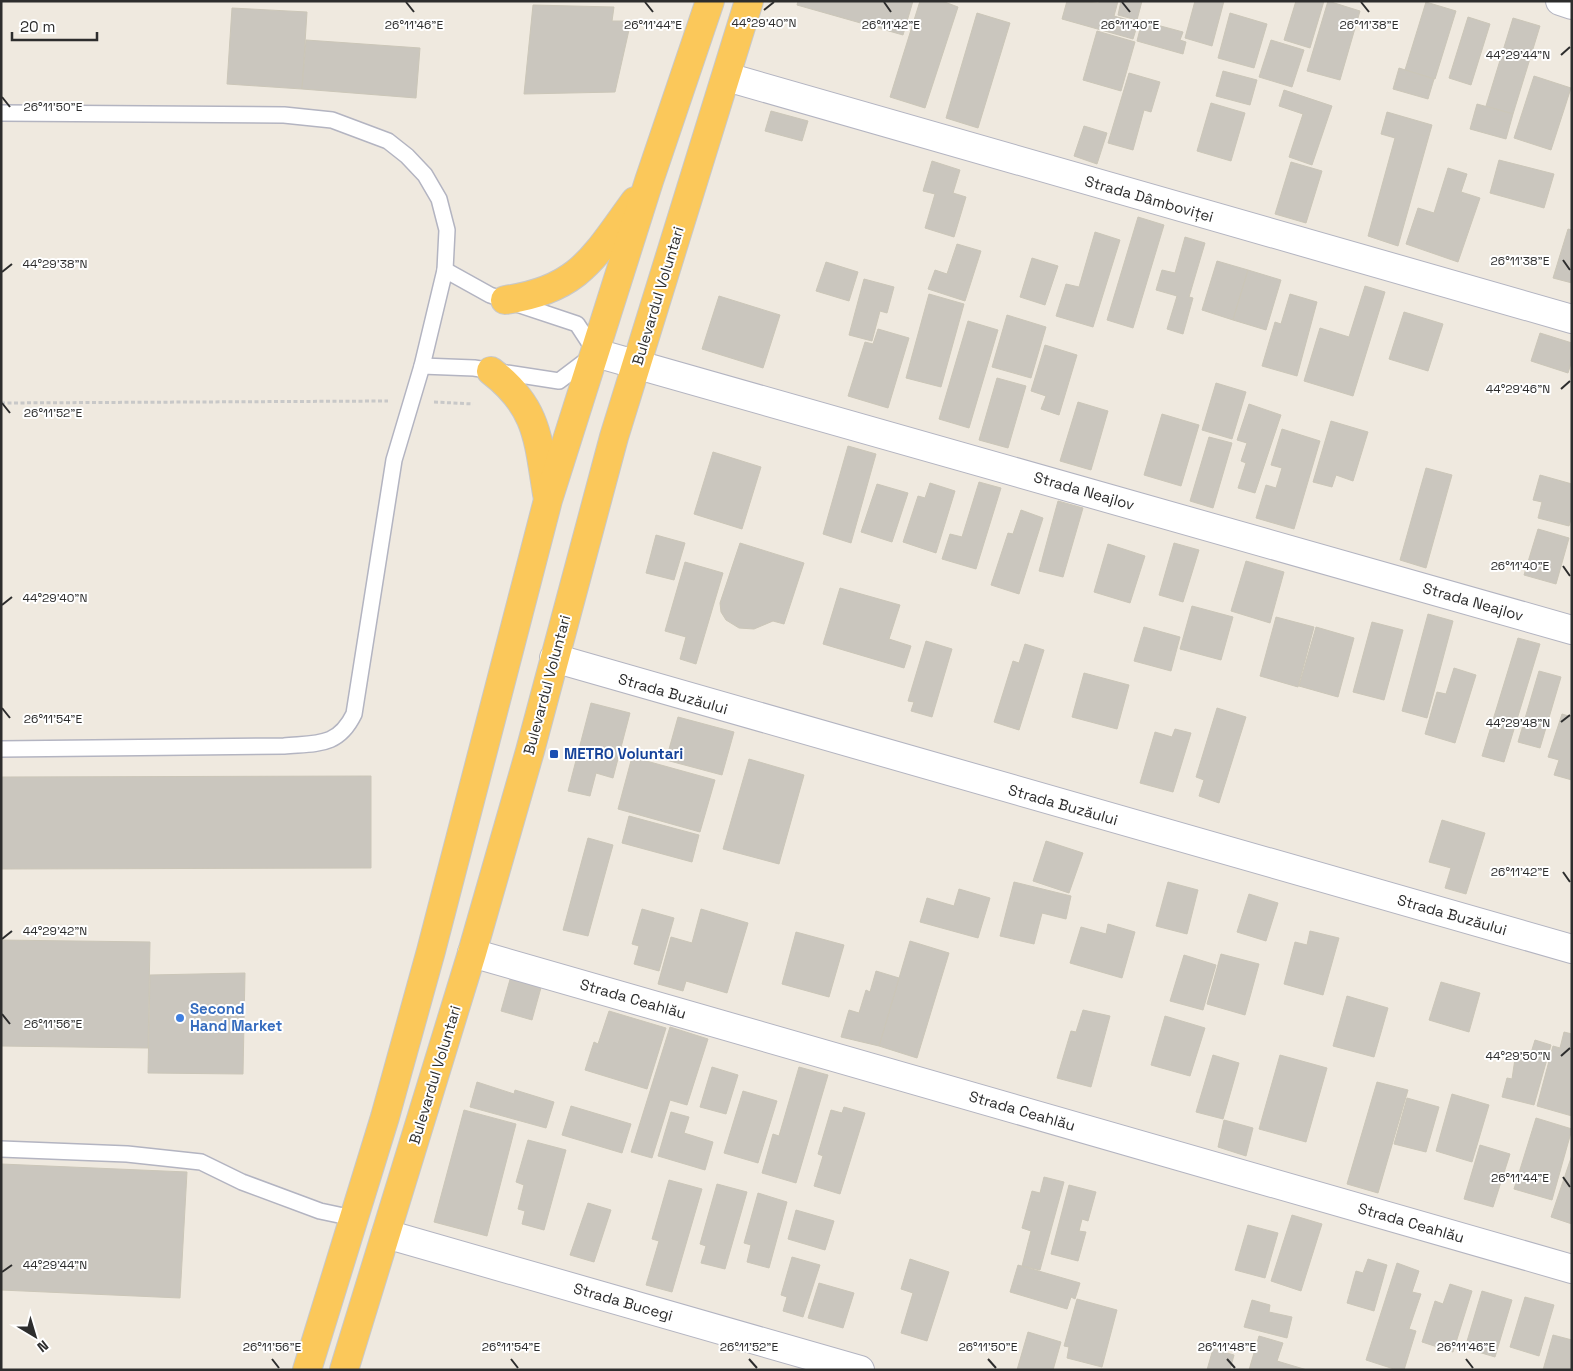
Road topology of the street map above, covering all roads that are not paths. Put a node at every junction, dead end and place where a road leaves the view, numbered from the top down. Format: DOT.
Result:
graph roads {
  1 [pos="710,1"];
  2 [pos="749,1"];
  3 [pos="1560,1"];
  4 [pos="1572,5"];
  5 [pos="727,77"];
  6 [pos="1,113"];
  7 [pos="649,181"];
  8 [pos="445,270"];
  9 [pos="505,300"];
  10 [pos="1572,319"];
  11 [pos="596,353"];
  12 [pos="637,363"];
  13 [pos="422,366"];
  14 [pos="490,371"];
  15 [pos="548,500"];
  16 [pos="1572,630"];
  17 [pos="554,658"];
  18 [pos="1,749"];
  19 [pos="1572,949"];
  20 [pos="472,953"];
  21 [pos="1,1149"];
  22 [pos="353,1218"];
  23 [pos="386,1234"];
  24 [pos="1572,1269"];
  25 [pos="307,1370"];
  26 [pos="344,1370"];
  27 [pos="860,1370"];
  1 -- 7 [label="highway"];
  2 -- 5 [label="highway, Bulevardul Voluntari"];
  3 -- 4 [label="street"];
  5 -- 10 [label="street, Strada Dâmboviței"];
  5 -- 12 [label="highway, Bulevardul Voluntari"];
  6 -- 8 [label="lane"];
  7 -- 9 [label="highway"];
  7 -- 11 [label="highway"];
  8 -- 9 [label="lane"];
  8 -- 13 [label="lane"];
  9 -- 11 [label="lane"];
  11 -- 12 [label="street, Strada Neajlov"];
  11 -- 14 [label="lane"];
  11 -- 15 [label="highway"];
  12 -- 16 [label="street, Strada Neajlov"];
  12 -- 17 [label="highway, Bulevardul Voluntari"];
  13 -- 14 [label="lane"];
  13 -- 18 [label="lane"];
  14 -- 15 [label="highway"];
  15 -- 22 [label="highway"];
  17 -- 19 [label="street, Strada Buzăului"];
  17 -- 20 [label="highway, Bulevardul Voluntari"];
  20 -- 23 [label="highway, Bulevardul Voluntari"];
  20 -- 24 [label="street, Strada Ceahlău"];
  21 -- 22 [label="lane"];
  22 -- 25 [label="highway"];
  23 -- 26 [label="highway, Bulevardul Voluntari"];
  23 -- 27 [label="street, Strada Bucegi"];
}
